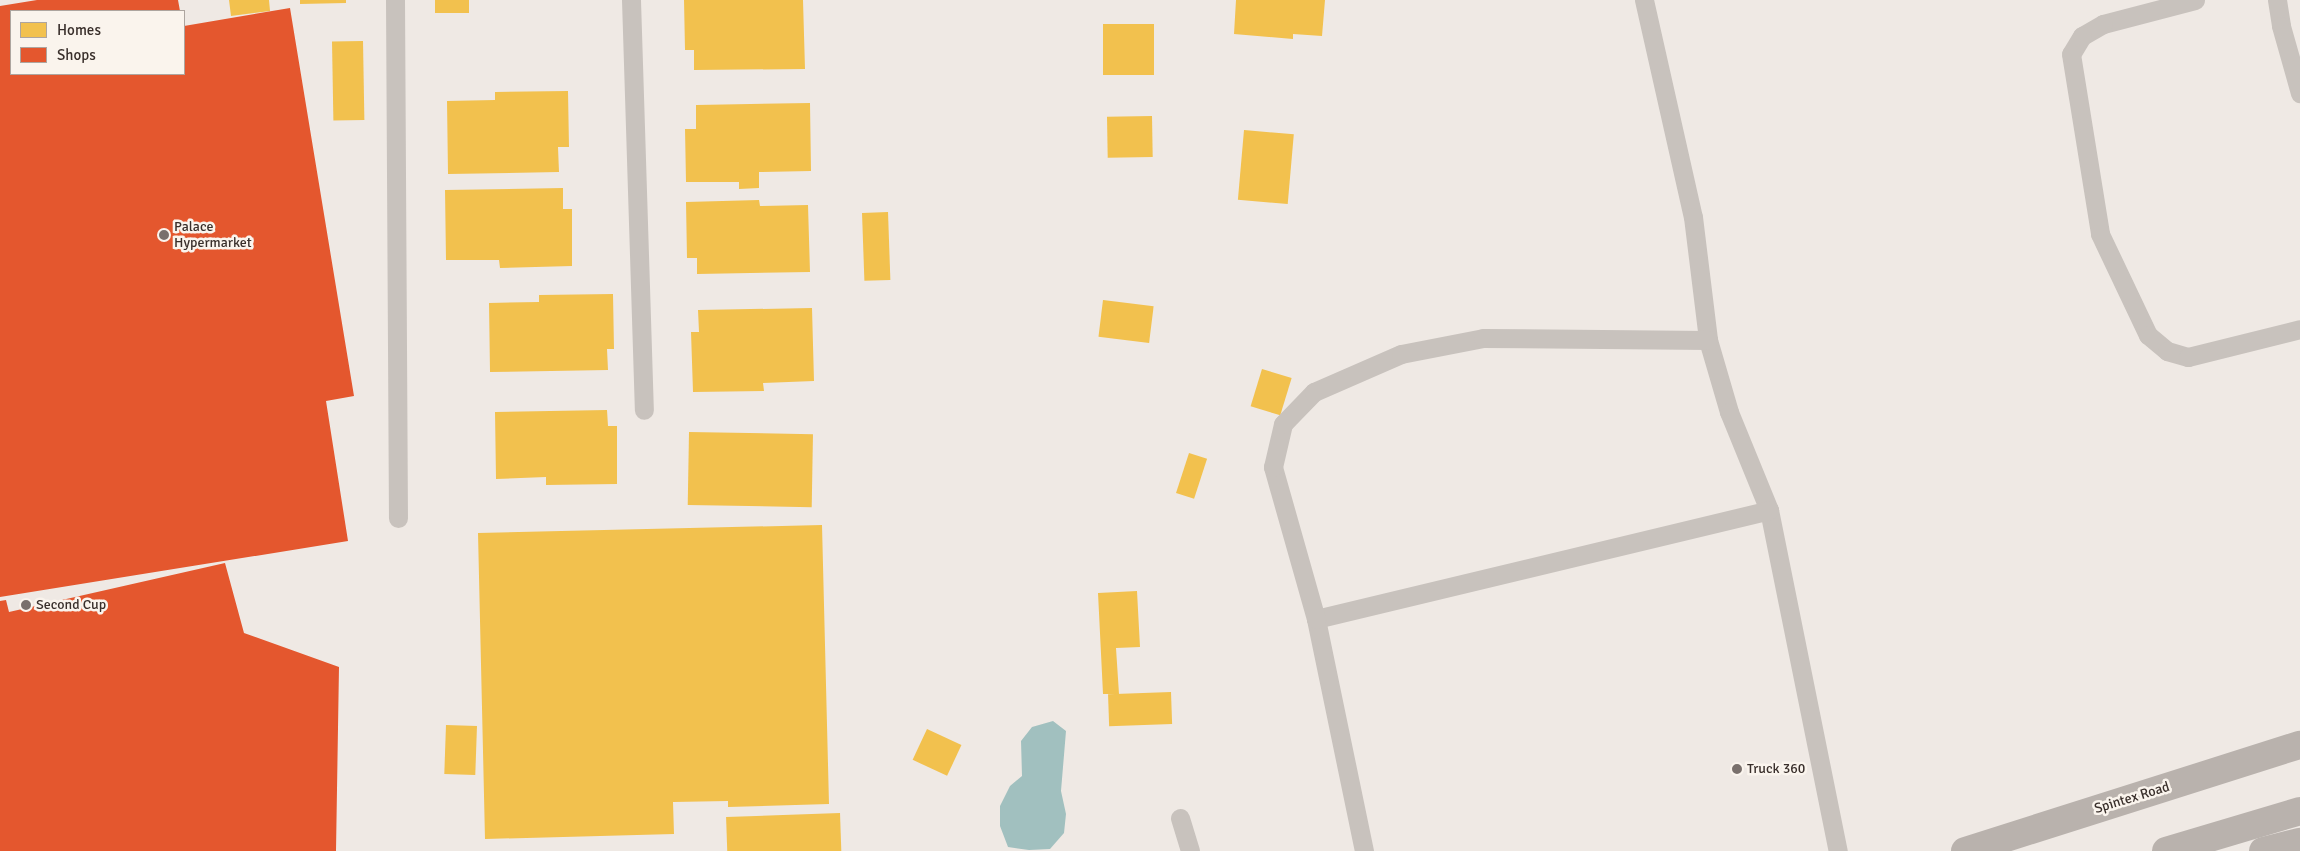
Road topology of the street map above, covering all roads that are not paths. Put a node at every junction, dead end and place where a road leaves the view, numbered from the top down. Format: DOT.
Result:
graph roads {
  1 [pos="395,0"];
  2 [pos="632,0"];
  3 [pos="1644,0"];
  4 [pos="2195,0"];
  5 [pos="2277,0"];
  6 [pos="2300,93"];
  7 [pos="2300,329"];
  8 [pos="1708,340"];
  9 [pos="644,410"];
  10 [pos="1769,510"];
  11 [pos="398,518"];
  12 [pos="1316,619"];
  13 [pos="2300,745"];
  14 [pos="2300,811"];
  15 [pos="1180,818"];
  16 [pos="2300,842"];
  17 [pos="1190,851"];
  18 [pos="1364,851"];
  19 [pos="1838,851"];
  20 [pos="1965,851"];
  21 [pos="2166,851"];
  22 [pos="2263,851"];
  1 -- 11 [label="lane"];
  2 -- 9 [label="lane"];
  3 -- 8 [label="lane"];
  4 -- 7 [label="lane"];
  5 -- 6 [label="lane"];
  8 -- 10 [label="lane"];
  8 -- 12 [label="lane"];
  10 -- 12 [label="lane"];
  10 -- 19 [label="lane"];
  12 -- 18 [label="lane"];
  13 -- 20 [label="main road, Spintex Road"];
  14 -- 21 [label="main road"];
  15 -- 17 [label="lane"];
  16 -- 22 [label="main road"];
}
